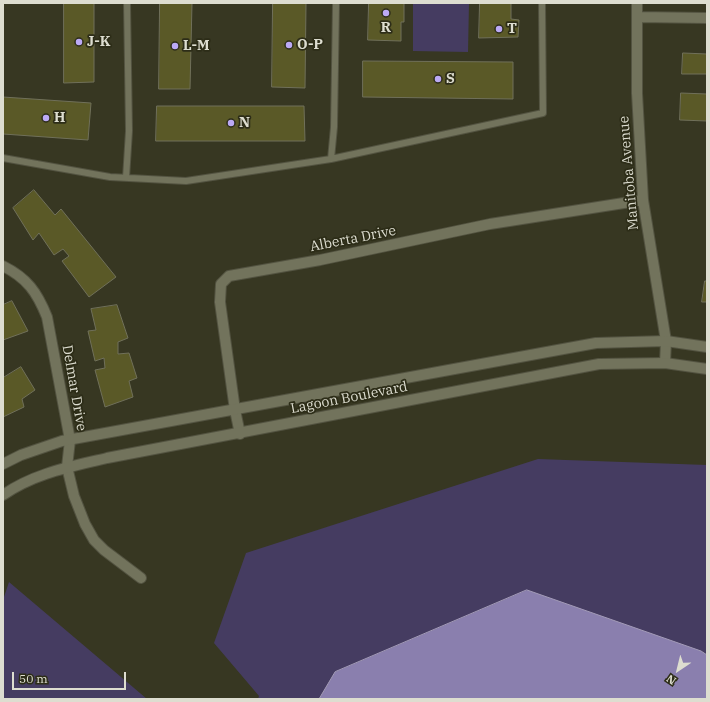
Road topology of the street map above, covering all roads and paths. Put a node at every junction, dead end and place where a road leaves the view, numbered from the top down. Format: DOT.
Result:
graph roads {
  1 [pos="127,3"];
  2 [pos="336,3"];
  3 [pos="542,3"];
  4 [pos="637,3"];
  5 [pos="637,17"];
  6 [pos="707,18"];
  7 [pos="3,158"];
  8 [pos="331,159"];
  9 [pos="126,178"];
  10 [pos="643,200"];
  11 [pos="3,266"];
  12 [pos="666,341"];
  13 [pos="707,347"];
  14 [pos="665,363"];
  15 [pos="707,369"];
  16 [pos="235,410"];
  17 [pos="240,434"];
  18 [pos="70,440"];
  19 [pos="3,464"];
  20 [pos="67,468"];
  21 [pos="3,495"];
  22 [pos="141,578"];
  1 -- 9 [label="lane"];
  2 -- 8 [label="lane"];
  3 -- 8 [label="lane"];
  4 -- 5 [label="street, Manitoba Avenue"];
  5 -- 6 [label="street"];
  5 -- 10 [label="street, Manitoba Avenue"];
  7 -- 9 [label="lane"];
  8 -- 9 [label="lane"];
  10 -- 12 [label="street, Manitoba Avenue"];
  10 -- 16 [label="street, Alberta Drive"];
  11 -- 18 [label="street, Delmar Drive"];
  12 -- 13 [label="street, Lagoon Boulevard"];
  12 -- 14 [label="street, Manitoba Avenue"];
  12 -- 16 [label="street, Lagoon Boulevard"];
  14 -- 15 [label="street, Lagoon Boulevard"];
  14 -- 17 [label="street, Lagoon Boulevard"];
  16 -- 17 [label="street, Alberta Drive"];
  16 -- 18 [label="street, Lagoon Boulevard"];
  17 -- 20 [label="street, Lagoon Boulevard"];
  18 -- 19 [label="street, Lagoon Boulevard"];
  18 -- 20 [label="street, Delmar Drive"];
  20 -- 21 [label="street, Lagoon Boulevard"];
  20 -- 22 [label="street, Delmar Drive"];
}
